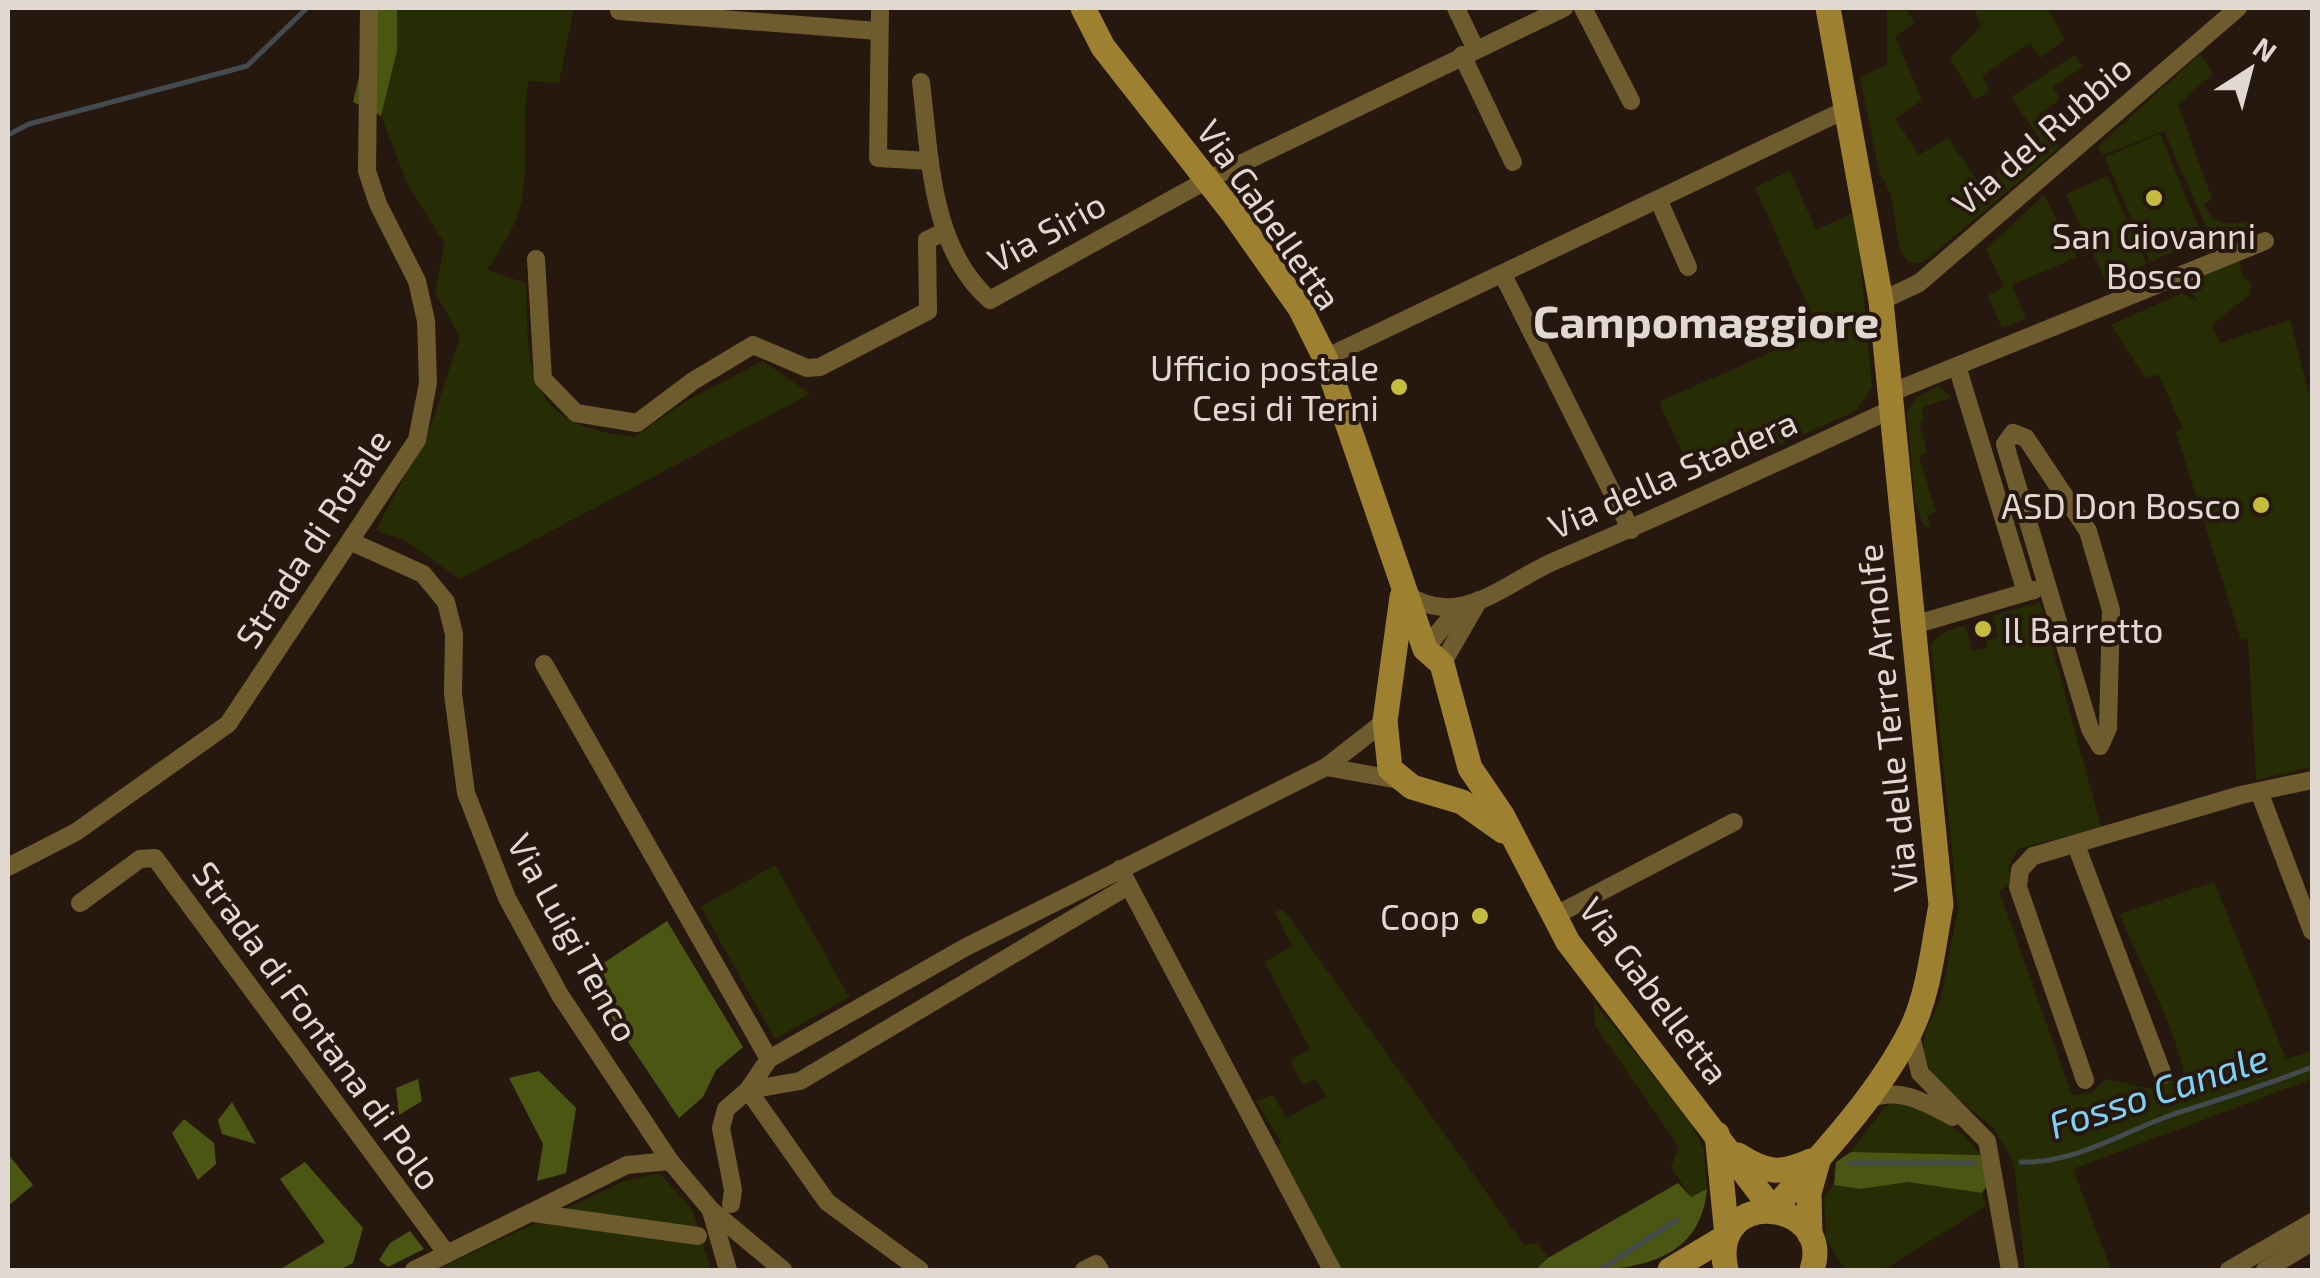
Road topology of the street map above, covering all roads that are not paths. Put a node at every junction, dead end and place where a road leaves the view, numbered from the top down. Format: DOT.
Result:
graph roads {
  1 [pos="369,8"];
  2 [pos="880,8"];
  3 [pos="1083,8"];
  4 [pos="1456,8"];
  5 [pos="1564,8"];
  6 [pos="1583,8"];
  7 [pos="1828,8"];
  8 [pos="2238,8"];
  9 [pos="619,11"];
  10 [pos="878,31"];
  11 [pos="1469,52"];
  12 [pos="921,82"];
  13 [pos="1631,102"];
  14 [pos="1849,108"];
  15 [pos="930,162"];
  16 [pos="1513,162"];
  17 [pos="1207,180"];
  18 [pos="1659,200"];
  19 [pos="944,232"];
  20 [pos="2265,242"];
  21 [pos="536,260"];
  22 [pos="1688,267"];
  23 [pos="1503,274"];
  24 [pos="1881,301"];
  25 [pos="1325,358"];
  26 [pos="1957,366"];
  27 [pos="1891,401"];
  28 [pos="1631,530"];
  29 [pos="352,542"];
  30 [pos="2049,585"];
  31 [pos="1402,592"];
  32 [pos="2026,592"];
  33 [pos="1479,600"];
  34 [pos="1460,606"];
  35 [pos="1910,626"];
  36 [pos="1434,657"];
  37 [pos="1393,662"];
  38 [pos="544,664"];
  39 [pos="1386,720"];
  40 [pos="1462,749"];
  41 [pos="1326,768"];
  42 [pos="2312,780"];
  43 [pos="1413,785"];
  44 [pos="2260,794"];
  45 [pos="1734,822"];
  46 [pos="1512,838"];
  47 [pos="2076,846"];
  48 [pos="8,867"];
  49 [pos="1124,878"];
  50 [pos="80,903"];
  51 [pos="1554,916"];
  52 [pos="2312,931"];
  53 [pos="1910,1032"];
  54 [pos="769,1059"];
  55 [pos="2163,1075"];
  56 [pos="2086,1080"];
  57 [pos="748,1090"];
  58 [pos="1861,1103"];
  59 [pos="1972,1126"];
  60 [pos="1716,1130"];
  61 [pos="1733,1152"];
  62 [pos="1820,1156"];
  63 [pos="670,1161"];
  64 [pos="1723,1190"];
  65 [pos="731,1204"];
  66 [pos="710,1210"];
  67 [pos="1773,1210"];
  68 [pos="533,1213"];
  69 [pos="2312,1222"];
  70 [pos="698,1236"];
  71 [pos="1727,1236"];
  72 [pos="2312,1242"];
  73 [pos="1812,1251"];
  74 [pos="447,1254"];
  75 [pos="1695,1255"];
  76 [pos="2252,1265"];
  77 [pos="414,1270"];
  78 [pos="728,1270"];
  79 [pos="783,1270"];
  80 [pos="920,1270"];
  81 [pos="1084,1270"];
  82 [pos="1100,1270"];
  83 [pos="1332,1270"];
  84 [pos="1670,1270"];
  85 [pos="1726,1270"];
  86 [pos="1829,1270"];
  87 [pos="2010,1270"];
  88 [pos="2229,1270"];
  89 [pos="2265,1270"];
  1 -- 29 [label="street, Strada di Rotale"];
  2 -- 10 [label="street"];
  3 -- 17 [label="street, Via Gabelletta"];
  4 -- 11 [label="street"];
  5 -- 11 [label="street"];
  6 -- 13 [label="street"];
  7 -- 14 [label="street, Via delle Terre Arnolfe"];
  8 -- 24 [label="street, Via del Rubbio"];
  9 -- 10 [label="street"];
  10 -- 15 [label="street"];
  11 -- 16 [label="street"];
  11 -- 17 [label="street"];
  12 -- 15 [label="street, Via Sirio"];
  14 -- 18 [label="street"];
  14 -- 24 [label="street, Via delle Terre Arnolfe"];
  15 -- 19 [label="street, Via Sirio"];
  17 -- 19 [label="street, Via Sirio"];
  17 -- 25 [label="street, Via Gabelletta"];
  18 -- 22 [label="street"];
  18 -- 23 [label="street"];
  19 -- 21 [label="street, Via Sirio"];
  20 -- 26 [label="street"];
  23 -- 25 [label="street"];
  23 -- 28 [label="street"];
  24 -- 27 [label="street, Via delle Terre Arnolfe"];
  25 -- 31 [label="street, Via Gabelletta"];
  26 -- 27 [label="street"];
  26 -- 32 [label="street"];
  27 -- 28 [label="street, Via della Stadera"];
  27 -- 35 [label="street, Via delle Terre Arnolfe"];
  28 -- 33 [label="street, Via della Stadera"];
  29 -- 48 [label="street, Strada di Rotale"];
  29 -- 63 [label="street, Via Luigi Tenco"];
  30 -- 30 [label="street"];
  30 -- 32 [label="street"];
  31 -- 34 [label="street, Via della Stadera"];
  31 -- 36 [label="street, Via Gabelletta"];
  31 -- 37 [label="street, Via Gabelletta"];
  32 -- 35 [label="street"];
  33 -- 34 [label="street, Via della Stadera"];
  33 -- 36 [label="street"];
  34 -- 36 [label="street"];
  35 -- 53 [label="street, Via delle Terre Arnolfe"];
  36 -- 37 [label="street"];
  36 -- 40 [label="street, Via Gabelletta"];
  37 -- 39 [label="street, Via Gabelletta"];
  38 -- 54 [label="street"];
  39 -- 41 [label="street"];
  39 -- 43 [label="street, Via Gabelletta"];
  40 -- 43 [label="street"];
  40 -- 46 [label="street, Via Gabelletta"];
  41 -- 43 [label="street"];
  41 -- 49 [label="street"];
  42 -- 44 [label="street"];
  43 -- 46 [label="street, Via Gabelletta"];
  44 -- 47 [label="street"];
  44 -- 52 [label="street"];
  45 -- 51 [label="street"];
  46 -- 51 [label="street, Via Gabelletta"];
  47 -- 55 [label="street"];
  47 -- 56 [label="street"];
  49 -- 54 [label="street"];
  49 -- 57 [label="street"];
  49 -- 83 [label="street"];
  50 -- 74 [label="street, Strada di Fontana di Polo"];
  51 -- 60 [label="street, Via Gabelletta"];
  53 -- 58 [label="street, Via delle Terre Arnolfe"];
  53 -- 59 [label="street"];
  54 -- 57 [label="street"];
  57 -- 65 [label="street"];
  57 -- 80 [label="street"];
  58 -- 59 [label="street"];
  58 -- 62 [label="street, Via delle Terre Arnolfe"];
  59 -- 87 [label="street"];
  60 -- 61 [label="street, Via Gabelletta"];
  60 -- 64 [label="street, Via Gabelletta"];
  61 -- 62 [label="street"];
  61 -- 67 [label="street, Via Gabelletta"];
  62 -- 67 [label="street, Via delle Terre Arnolfe"];
  62 -- 73 [label="street, Via delle Terre Arnolfe"];
  63 -- 66 [label="street, Via Luigi Tenco"];
  63 -- 68 [label="street"];
  64 -- 71 [label="street, Via Gabelletta"];
  64 -- 75 [label="street, Via Gabelletta"];
  66 -- 78 [label="street, Via Luigi Tenco"];
  66 -- 79 [label="street, Via Luigi Tenco"];
  67 -- 71 [label="street"];
  67 -- 73 [label="street"];
  68 -- 70 [label="street"];
  68 -- 74 [label="street"];
  69 -- 76 [label="street"];
  71 -- 75 [label="street"];
  71 -- 85 [label="street, Via Gabelletta"];
  72 -- 89 [label="street"];
  73 -- 86 [label="street"];
  74 -- 77 [label="street"];
  75 -- 84 [label="street"];
  76 -- 88 [label="street"];
  81 -- 82 [label="street"];
}
